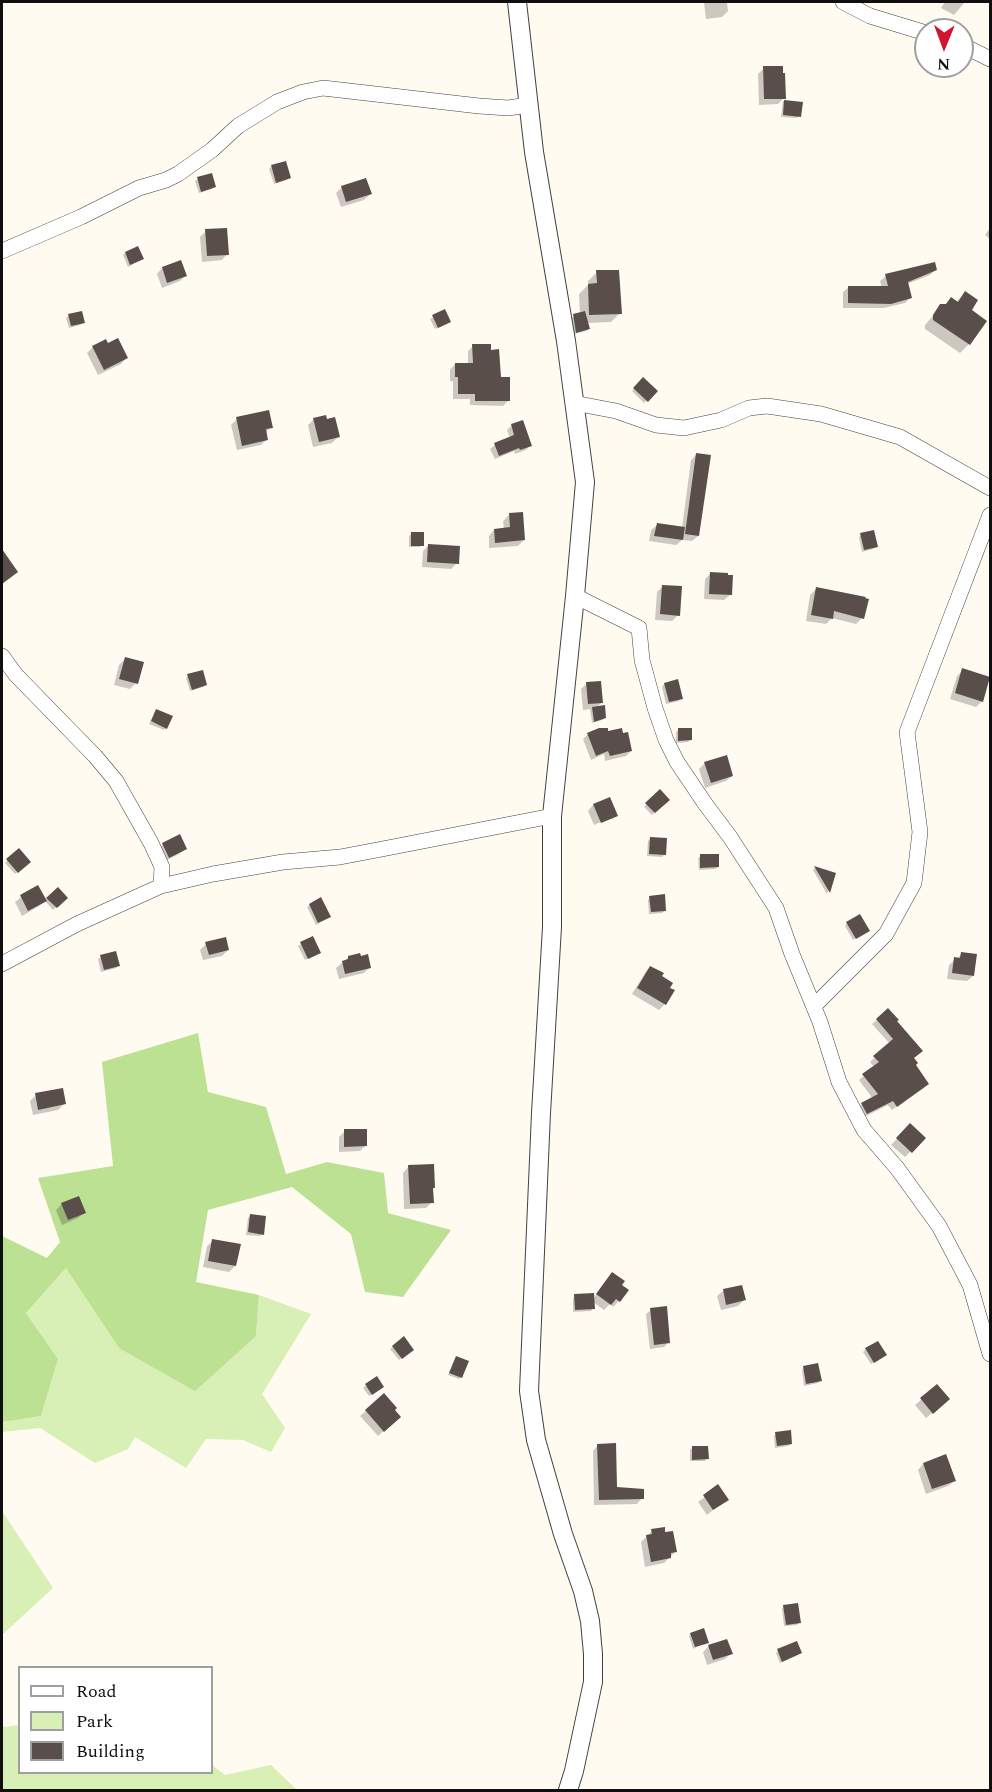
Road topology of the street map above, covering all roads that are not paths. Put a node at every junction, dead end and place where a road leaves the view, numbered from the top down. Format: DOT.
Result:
graph roads {
  1 [pos="517,2"];
  2 [pos="843,2"];
  3 [pos="914,29"];
  4 [pos="974,51"];
  5 [pos="990,59"];
  6 [pos="529,105"];
  7 [pos="2,250"];
  8 [pos="574,403"];
  9 [pos="990,488"];
  10 [pos="990,515"];
  11 [pos="575,596"];
  12 [pos="2,656"];
  13 [pos="552,816"];
  14 [pos="161,886"];
  15 [pos="2,964"];
  16 [pos="814,1006"];
  17 [pos="990,1354"];
  18 [pos="568,1791"];
  1 -- 6 [label="street"];
  2 -- 3 [label="street"];
  4 -- 5 [label="street"];
  6 -- 7 [label="street"];
  6 -- 8 [label="street"];
  8 -- 9 [label="street"];
  8 -- 11 [label="street"];
  10 -- 16 [label="street"];
  11 -- 13 [label="street"];
  11 -- 16 [label="street"];
  12 -- 14 [label="street"];
  13 -- 14 [label="street"];
  13 -- 18 [label="street"];
  14 -- 15 [label="street"];
  16 -- 17 [label="street"];
}
